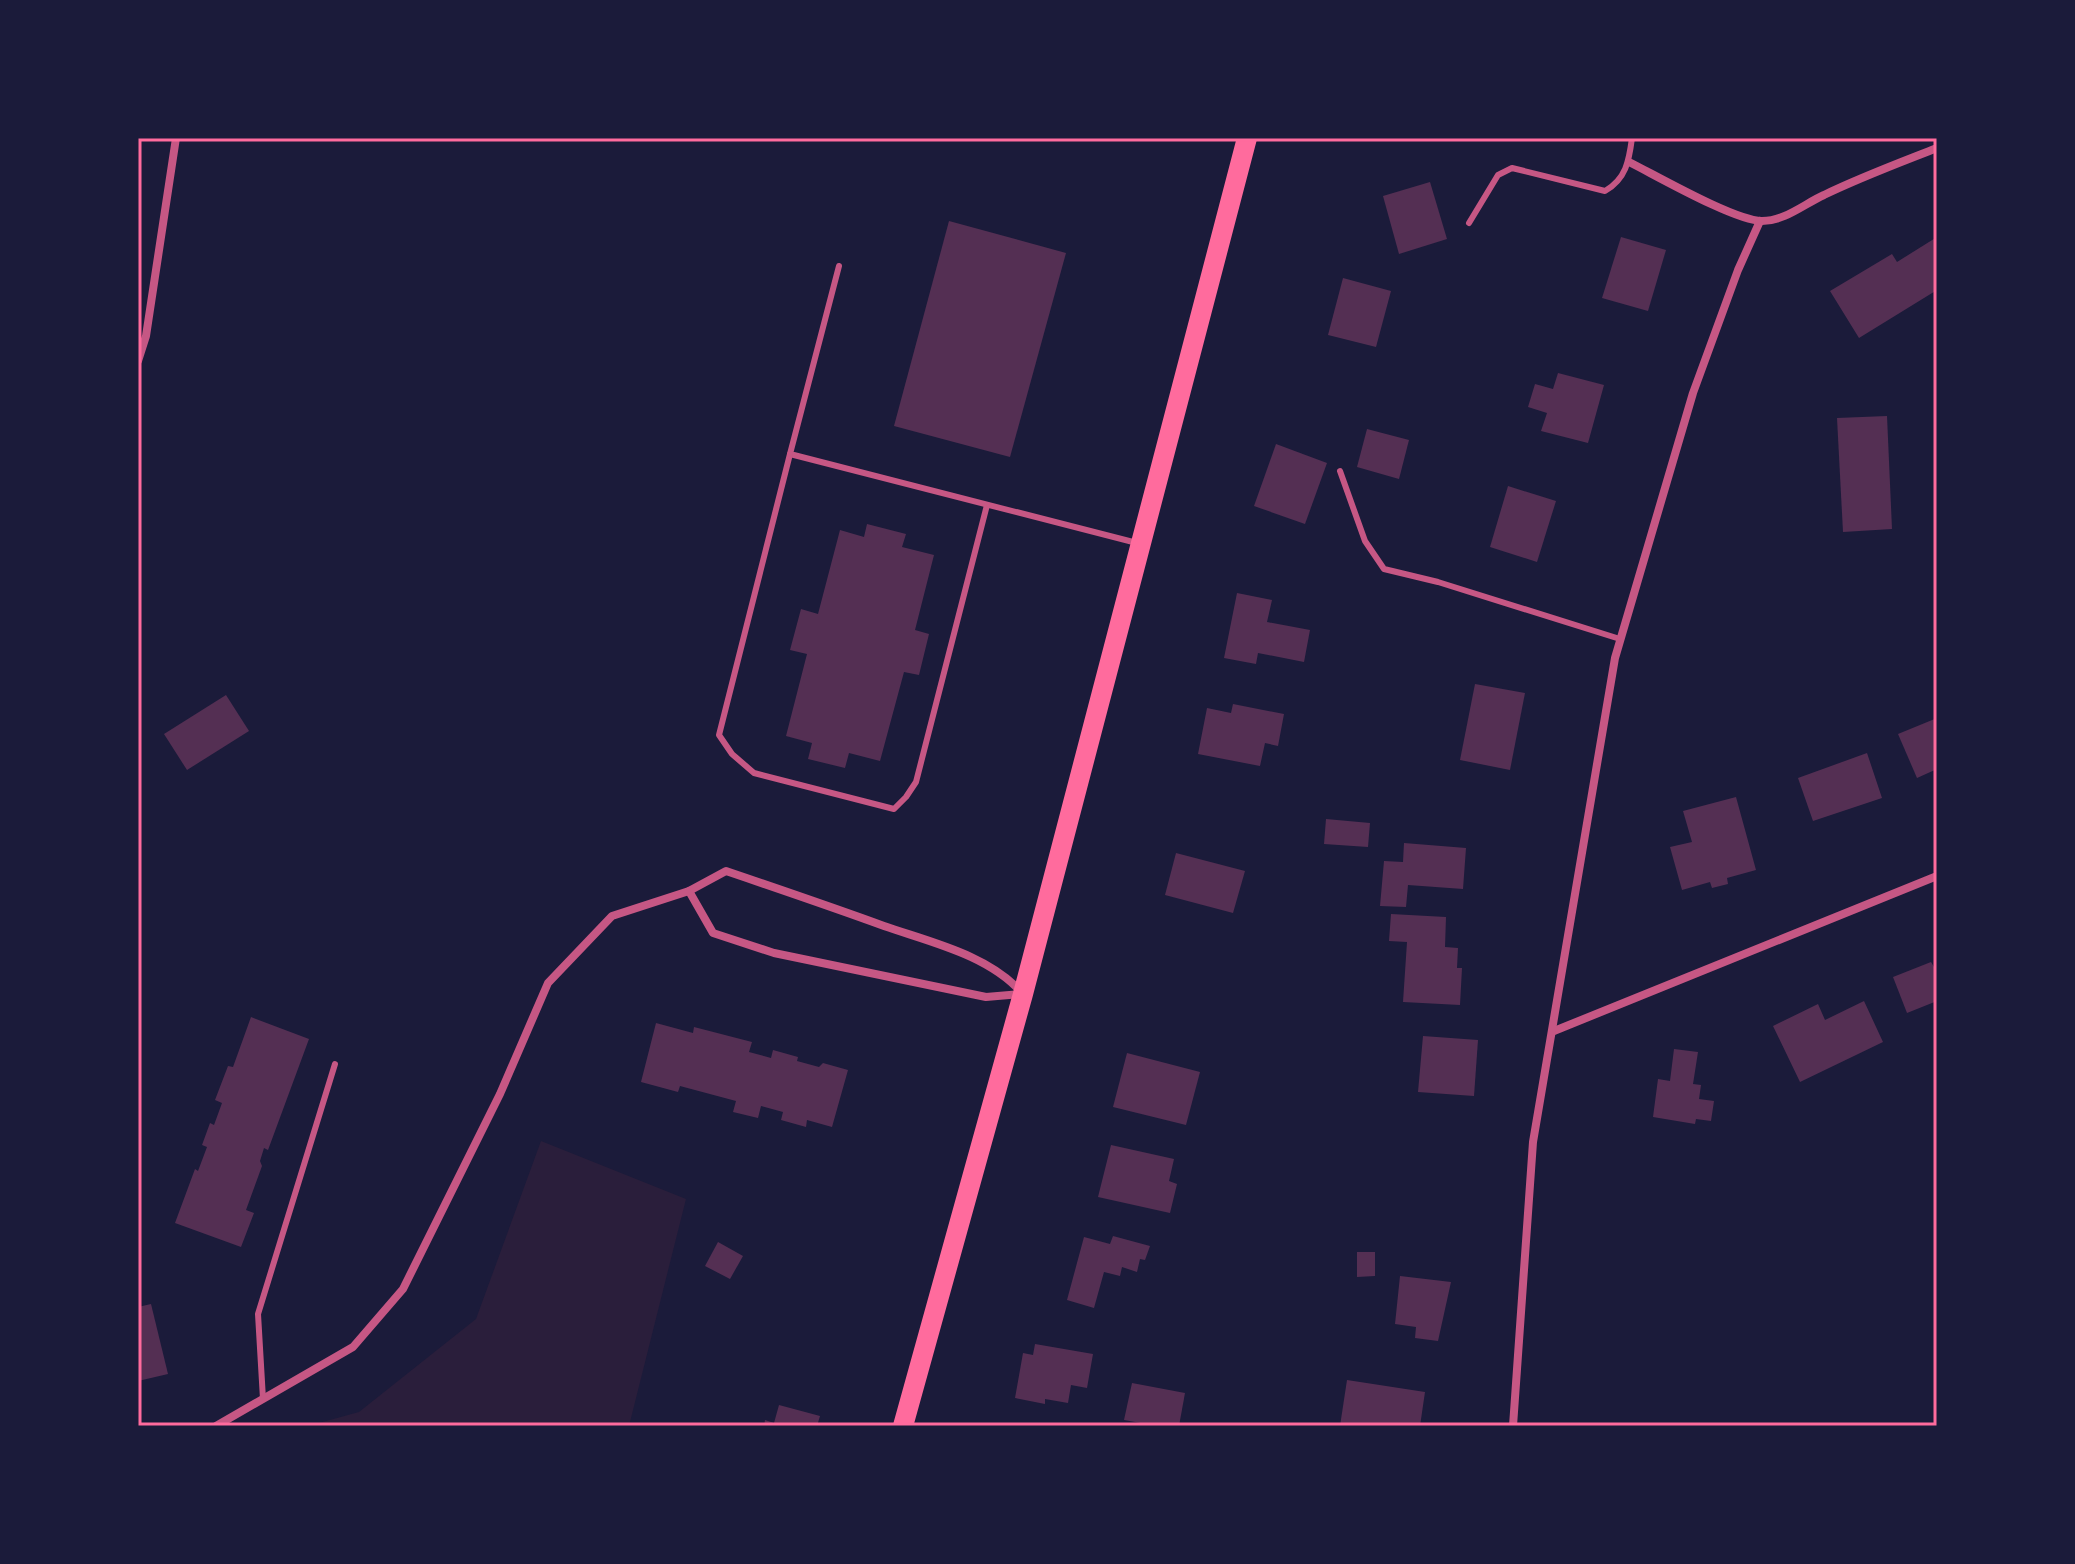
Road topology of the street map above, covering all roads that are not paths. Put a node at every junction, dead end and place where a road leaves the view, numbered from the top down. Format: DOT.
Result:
graph roads {
  1 [pos="176,138"];
  2 [pos="1247,138"];
  3 [pos="1632,138"];
  4 [pos="1937,148"];
  5 [pos="1629,162"];
  6 [pos="1760,221"];
  7 [pos="1469,223"];
  8 [pos="839,266"];
  9 [pos="142,335"];
  10 [pos="138,361"];
  11 [pos="790,454"];
  12 [pos="1340,471"];
  13 [pos="987,505"];
  14 [pos="1141,544"];
  15 [pos="1620,639"];
  16 [pos="1937,876"];
  17 [pos="689,891"];
  18 [pos="1023,994"];
  19 [pos="1554,1031"];
  20 [pos="335,1064"];
  21 [pos="263,1399"];
  22 [pos="216,1426"];
  23 [pos="903,1426"];
  24 [pos="1513,1426"];
  1 -- 9 [label="street"];
  2 -- 14 [label="main road"];
  3 -- 5 [label="lane"];
  4 -- 6 [label="street"];
  5 -- 6 [label="street"];
  5 -- 7 [label="lane"];
  6 -- 15 [label="street"];
  8 -- 11 [label="lane"];
  9 -- 10 [label="street"];
  11 -- 13 [label="lane"];
  11 -- 13 [label="lane"];
  12 -- 15 [label="lane"];
  13 -- 14 [label="lane"];
  14 -- 18 [label="main road"];
  15 -- 19 [label="street"];
  16 -- 19 [label="street"];
  17 -- 18 [label="street"];
  17 -- 18 [label="street"];
  17 -- 21 [label="street"];
  18 -- 23 [label="main road"];
  19 -- 24 [label="street"];
  20 -- 21 [label="lane"];
  21 -- 22 [label="street"];
}
